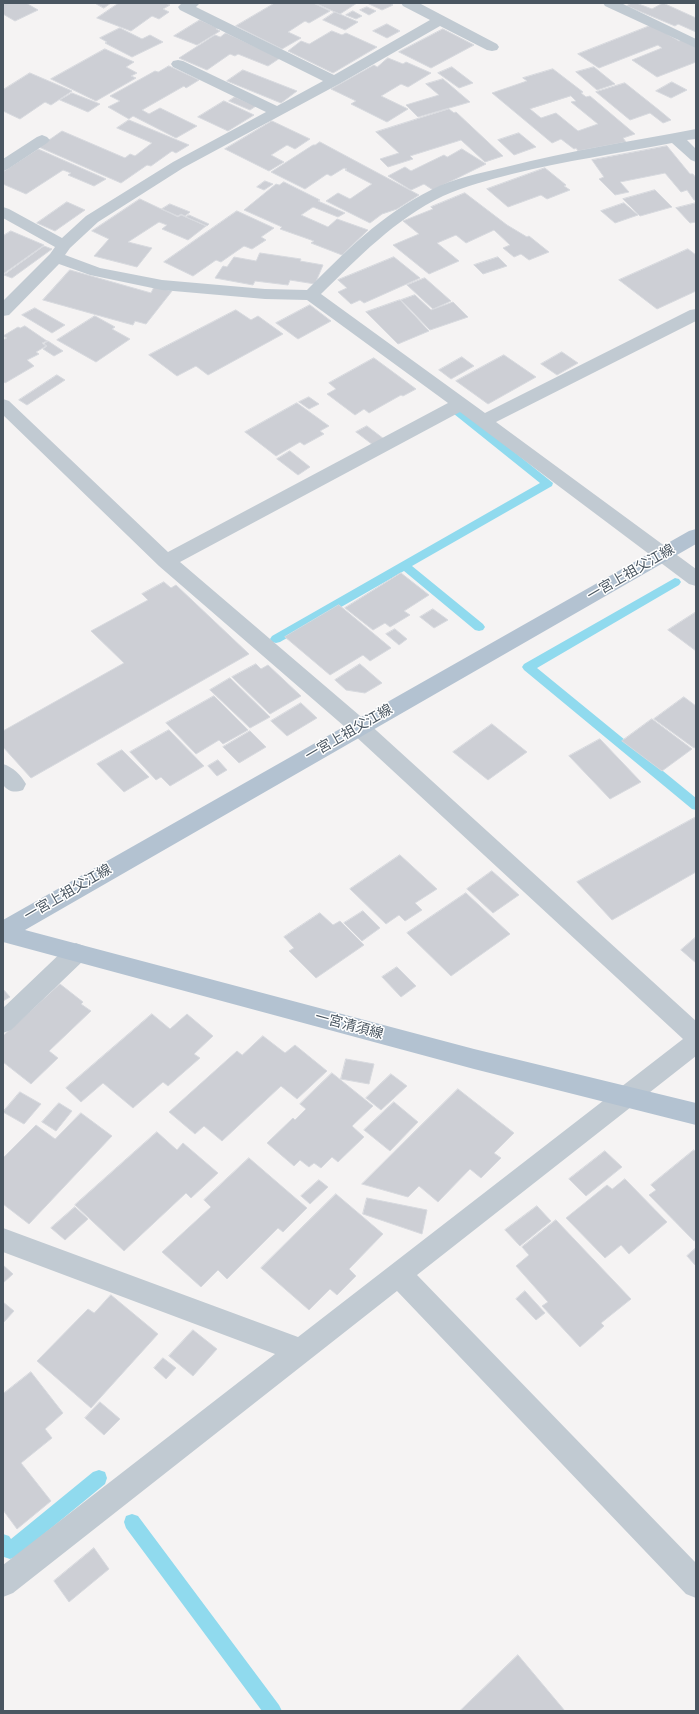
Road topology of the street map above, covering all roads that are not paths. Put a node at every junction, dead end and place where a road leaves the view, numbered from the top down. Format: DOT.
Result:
graph roads {
  1 [pos="193,3"];
  2 [pos="408,3"];
  3 [pos="610,3"];
  4 [pos="440,13"];
  5 [pos="696,44"];
  6 [pos="492,47"];
  7 [pos="178,64"];
  8 [pos="334,81"];
  9 [pos="277,112"];
  10 [pos="696,134"];
  11 [pos="676,138"];
  12 [pos="42,140"];
  13 [pos="696,157"];
  14 [pos="3,166"];
  15 [pos="3,212"];
  16 [pos="60,251"];
  17 [pos="311,295"];
  18 [pos="3,311"];
  19 [pos="696,314"];
  20 [pos="461,404"];
  21 [pos="3,405"];
  22 [pos="484,421"];
  23 [pos="696,536"];
  24 [pos="663,555"];
  25 [pos="166,561"];
  26 [pos="696,579"];
  27 [pos="359,727"];
  28 [pos="3,932"];
  29 [pos="76,953"];
  30 [pos="3,1023"];
  31 [pos="696,1036"];
  32 [pos="696,1042"];
  33 [pos="627,1097"];
  34 [pos="696,1114"];
  35 [pos="3,1240"];
  36 [pos="399,1275"];
  37 [pos="301,1351"];
  38 [pos="3,1583"];
  39 [pos="696,1584"];
  1 -- 8 [label="street"];
  2 -- 4 [label="street"];
  3 -- 5 [label="street"];
  4 -- 6 [label="street"];
  4 -- 8 [label="street"];
  7 -- 9 [label="street"];
  8 -- 9 [label="street"];
  9 -- 16 [label="street"];
  10 -- 11 [label="street"];
  11 -- 13 [label="street"];
  11 -- 17 [label="street"];
  12 -- 14 [label="street"];
  15 -- 16 [label="street"];
  16 -- 17 [label="street"];
  16 -- 18 [label="street"];
  17 -- 20 [label="street"];
  19 -- 22 [label="street"];
  20 -- 22 [label="street"];
  20 -- 25 [label="street"];
  21 -- 25 [label="street"];
  22 -- 24 [label="street"];
  23 -- 24 [label="main road, 一宮上祖父江線"];
  24 -- 26 [label="street"];
  24 -- 27 [label="main road, 一宮上祖父江線"];
  25 -- 27 [label="street"];
  27 -- 28 [label="main road, 一宮上祖父江線"];
  27 -- 31 [label="street"];
  28 -- 29 [label="main road, 一宮清須線"];
  29 -- 30 [label="street"];
  29 -- 33 [label="main road, 一宮清須線"];
  32 -- 33 [label="street"];
  33 -- 34 [label="main road, 一宮清須線"];
  33 -- 36 [label="street"];
  35 -- 37 [label="street"];
  36 -- 37 [label="street"];
  36 -- 39 [label="street"];
  37 -- 38 [label="street"];
}
